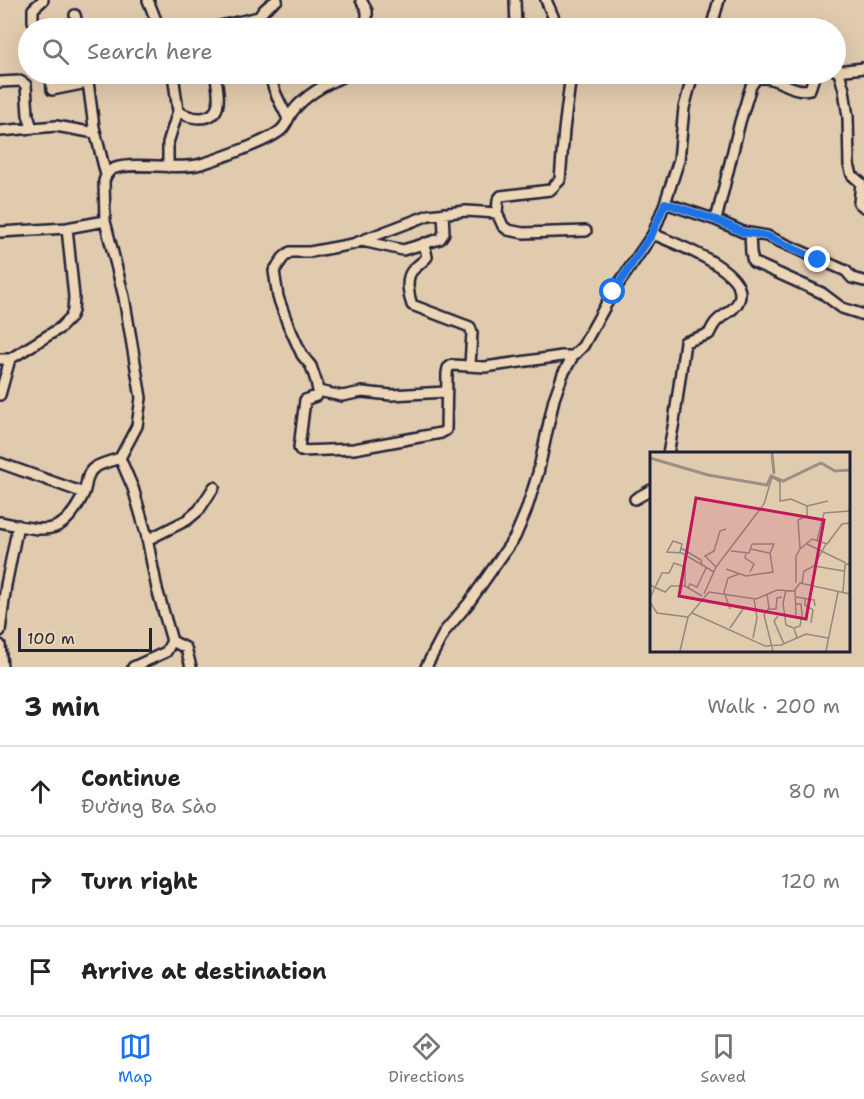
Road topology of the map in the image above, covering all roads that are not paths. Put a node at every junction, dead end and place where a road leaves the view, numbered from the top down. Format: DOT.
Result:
graph roads {
  1 [pos="43,0"];
  2 [pos="148,0"];
  3 [pos="277,0"];
  4 [pos="361,0"];
  5 [pos="515,0"];
  6 [pos="546,0"];
  7 [pos="719,0"];
  8 [pos="75,15"];
  9 [pos="258,17"];
  10 [pos="33,18"];
  11 [pos="76,18"];
  12 [pos="155,18"];
  13 [pos="254,18"];
  14 [pos="367,18"];
  15 [pos="516,18"];
  16 [pos="554,18"];
  17 [pos="716,18"];
  18 [pos="864,68"];
  19 [pos="846,70"];
  20 [pos="18,81"];
  21 [pos="0,82"];
  22 [pos="25,84"];
  23 [pos="52,84"];
  24 [pos="70,84"];
  25 [pos="88,84"];
  26 [pos="174,84"];
  27 [pos="216,84"];
  28 [pos="272,84"];
  29 [pos="327,84"];
  30 [pos="570,84"];
  31 [pos="690,84"];
  32 [pos="752,84"];
  33 [pos="786,84"];
  34 [pos="812,84"];
  35 [pos="842,84"];
  36 [pos="178,111"];
  37 [pos="288,119"];
  38 [pos="32,128"];
  39 [pos="0,131"];
  40 [pos="95,133"];
  41 [pos="168,167"];
  42 [pos="106,175"];
  43 [pos="665,203"];
  44 [pos="864,207"];
  45 [pos="443,213"];
  46 [pos="497,213"];
  47 [pos="716,220"];
  48 [pos="105,221"];
  49 [pos="67,228"];
  50 [pos="586,231"];
  51 [pos="0,232"];
  52 [pos="750,233"];
  53 [pos="652,234"];
  54 [pos="362,240"];
  55 [pos="424,243"];
  56 [pos="864,281"];
  57 [pos="864,315"];
  58 [pos="573,356"];
  59 [pos="0,359"];
  60 [pos="10,359"];
  61 [pos="470,365"];
  62 [pos="318,391"];
  63 [pos="447,392"];
  64 [pos="0,395"];
  65 [pos="668,452"];
  66 [pos="120,458"];
  67 [pos="0,463"];
  68 [pos="214,487"];
  69 [pos="650,491"];
  70 [pos="84,493"];
  71 [pos="635,500"];
  72 [pos="0,522"];
  73 [pos="18,525"];
  74 [pos="147,540"];
  75 [pos="0,631"];
  76 [pos="172,641"];
  77 [pos="0,645"];
  78 [pos="2,667"];
  79 [pos="133,667"];
  80 [pos="191,667"];
  81 [pos="426,667"];
  1 -- 10 [label="street"];
  2 -- 12 [label="street"];
  3 -- 9 [label="street"];
  4 -- 14 [label="street"];
  5 -- 15 [label="street"];
  6 -- 16 [label="street"];
  7 -- 17 [label="street"];
  8 -- 11 [label="street"];
  9 -- 13 [label="street"];
  18 -- 19 [label="street"];
  20 -- 21 [label="street"];
  22 -- 38 [label="street"];
  23 -- 24 [label="street"];
  25 -- 40 [label="street"];
  26 -- 36 [label="street"];
  27 -- 36 [label="street"];
  28 -- 37 [label="street"];
  29 -- 37 [label="street"];
  30 -- 46 [label="street"];
  31 -- 43 [label="street"];
  32 -- 47 [label="street"];
  33 -- 34 [label="street"];
  35 -- 44 [label="street"];
  36 -- 41 [label="street"];
  37 -- 41 [label="street"];
  38 -- 39 [label="street"];
  38 -- 40 [label="street"];
  40 -- 42 [label="street"];
  41 -- 42 [label="street"];
  42 -- 48 [label="street"];
  43 -- 47 [label="street"];
  43 -- 53 [label="street"];
  45 -- 46 [label="street"];
  45 -- 54 [label="street"];
  45 -- 55 [label="street"];
  46 -- 50 [label="street"];
  47 -- 52 [label="street"];
  48 -- 49 [label="street"];
  48 -- 66 [label="street"];
  49 -- 51 [label="street"];
  49 -- 60 [label="street"];
  52 -- 56 [label="street"];
  52 -- 57 [label="street"];
  53 -- 58 [label="street"];
  53 -- 65 [label="street"];
  54 -- 55 [label="street"];
  54 -- 62 [label="street"];
  55 -- 61 [label="street"];
  58 -- 61 [label="street"];
  58 -- 81 [label="street"];
  59 -- 60 [label="street"];
  60 -- 64 [label="street"];
  61 -- 63 [label="street"];
  62 -- 63 [label="street"];
  62 -- 63 [label="street"];
  66 -- 70 [label="street"];
  66 -- 74 [label="street"];
  67 -- 70 [label="street"];
  68 -- 74 [label="street"];
  69 -- 71 [label="street"];
  70 -- 73 [label="street"];
  72 -- 73 [label="street"];
  73 -- 75 [label="street"];
  74 -- 76 [label="street"];
  76 -- 79 [label="street"];
  76 -- 80 [label="street"];
  77 -- 78 [label="street"];
}
